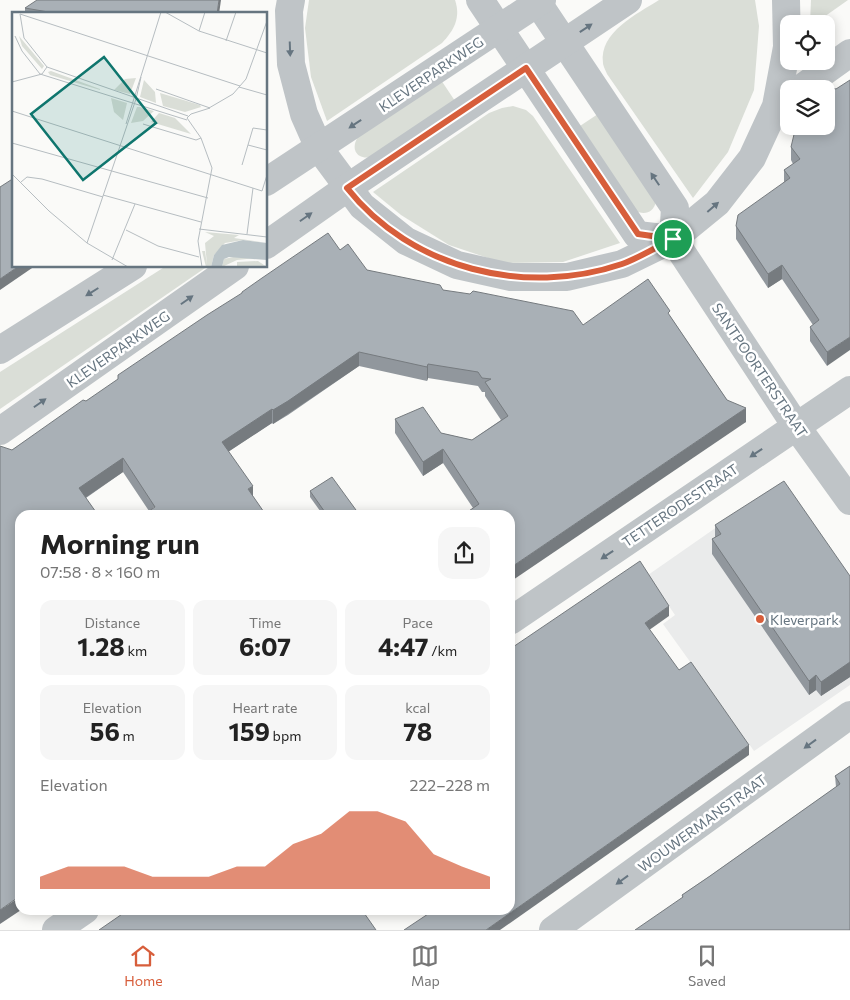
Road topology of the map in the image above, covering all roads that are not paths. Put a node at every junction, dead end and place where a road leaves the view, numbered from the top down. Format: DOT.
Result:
graph roads {
  1 [pos="291,0"];
  2 [pos="480,0"];
  3 [pos="628,0"];
  4 [pos="786,0"];
  5 [pos="539,1"];
  6 [pos="499,28"];
  7 [pos="564,43"];
  8 [pos="850,53"];
  9 [pos="526,68"];
  10 [pos="784,80"];
  11 [pos="812,80"];
  12 [pos="780,105"];
  13 [pos="320,148"];
  14 [pos="268,181"];
  15 [pos="347,188"];
  16 [pos="673,239"];
  17 [pos="268,243"];
  18 [pos="130,268"];
  19 [pos="232,268"];
  20 [pos="0,350"];
  21 [pos="850,390"];
  22 [pos="796,426"];
  23 [pos="0,431"];
  24 [pos="850,500"];
  25 [pos="515,618"];
  26 [pos="850,715"];
  27 [pos="78,915"];
  28 [pos="56,930"];
  29 [pos="553,930"];
  1 -- 13 [label="street, one-way"];
  2 -- 6 [label="street"];
  7 -- 3 [label="street, one-way"];
  4 -- 10 [label="street"];
  5 -- 6 [label="street, KLEVERPARKWEG"];
  5 -- 7 [label="street"];
  6 -- 9 [label="street"];
  6 -- 13 [label="street, KLEVERPARKWEG, one-way"];
  7 -- 9 [label="street"];
  16 -- 7 [label="street, one-way"];
  8 -- 11 [label="street"];
  9 -- 15 [label="street"];
  9 -- 16 [label="street"];
  16 -- 12 [label="street, one-way"];
  13 -- 14 [label="street, KLEVERPARKWEG"];
  13 -- 15 [label="street"];
  15 -- 16 [label="street"];
  17 -- 15 [label="street, one-way"];
  16 -- 22 [label="street, SANTPOORTERSTRAAT"];
  18 -- 20 [label="street, one-way"];
  23 -- 19 [label="street, KLEVERPARKWEG, one-way"];
  21 -- 22 [label="street, TETTERODESTRAAT"];
  22 -- 24 [label="street, SANTPOORTERSTRAAT"];
  22 -- 25 [label="street, TETTERODESTRAAT, one-way"];
  26 -- 29 [label="street, WOUWERMANSTRAAT, one-way"];
  27 -- 28 [label="street"];
}
